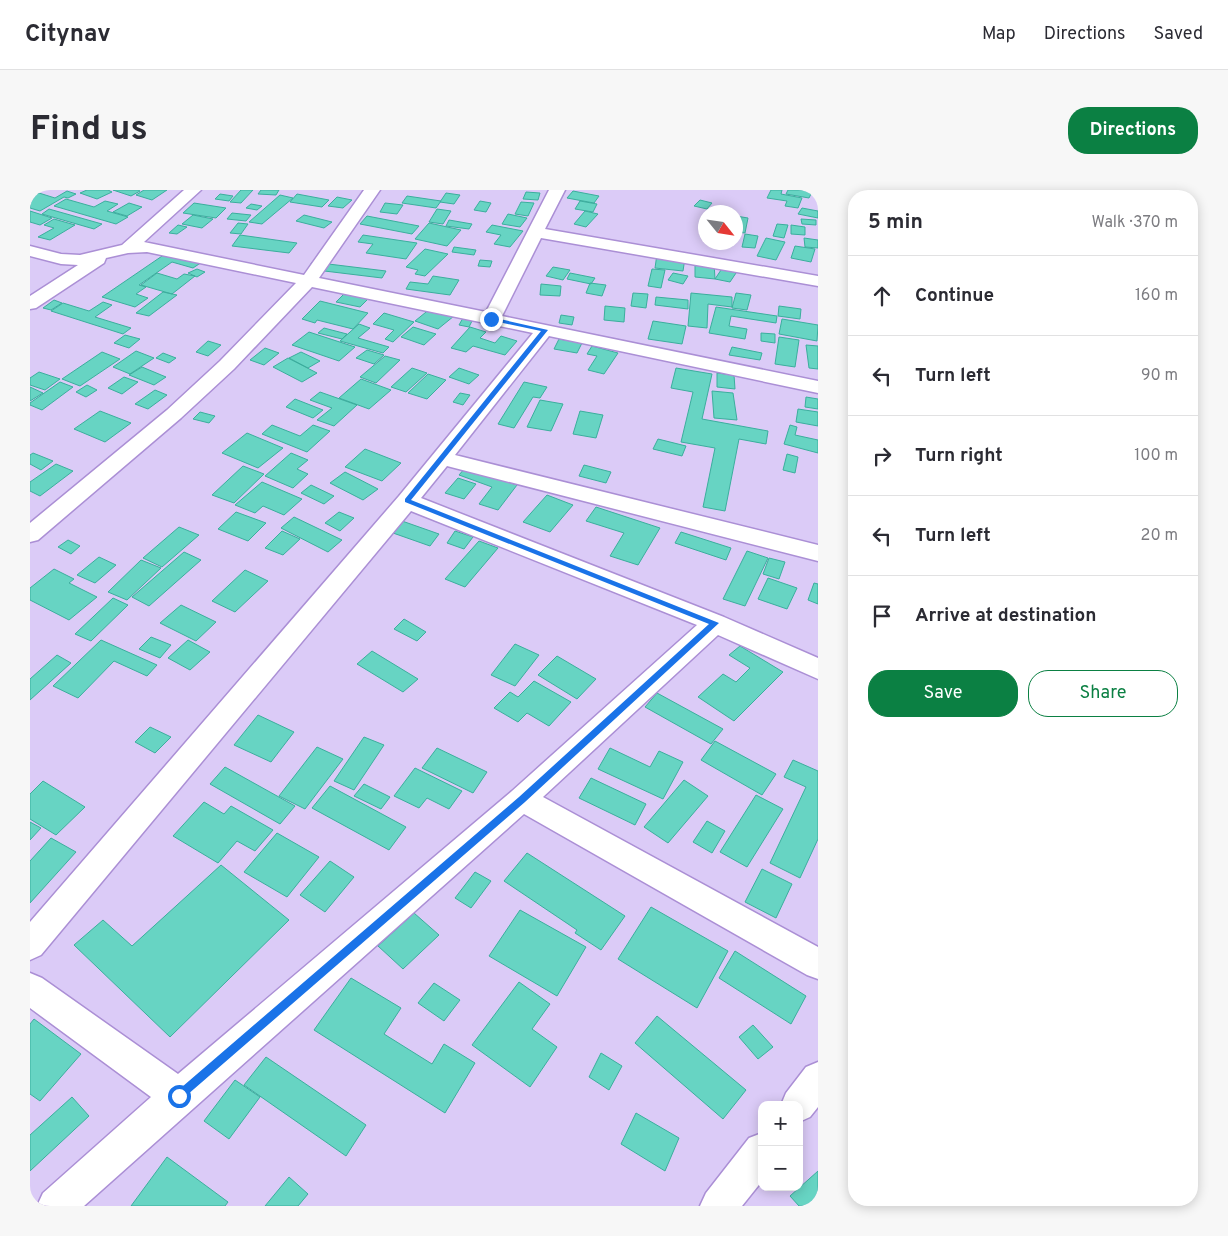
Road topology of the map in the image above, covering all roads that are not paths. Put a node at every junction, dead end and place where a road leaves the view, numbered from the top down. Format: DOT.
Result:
graph roads {
  1 [pos="192,190"];
  2 [pos="372,190"];
  3 [pos="557,190"];
  4 [pos="536,232"];
  5 [pos="128,248"];
  6 [pos="30,250"];
  7 [pos="103,256"];
  8 [pos="309,280"];
  9 [pos="818,281"];
  10 [pos="30,304"];
  11 [pos="491,319"];
  12 [pos="545,330"];
  13 [pos="818,387"];
  14 [pos="442,458"];
  15 [pos="407,501"];
  16 [pos="30,535"];
  17 [pos="818,553"];
  18 [pos="715,623"];
  19 [pos="818,668"];
  20 [pos="522,799"];
  21 [pos="30,944"];
  22 [pos="818,964"];
  23 [pos="30,989"];
  24 [pos="818,1079"];
  25 [pos="179,1096"];
  26 [pos="801,1101"];
  27 [pos="758,1156"];
  28 [pos="56,1206"];
  29 [pos="719,1206"];
  1 -- 5 [label="street"];
  2 -- 8 [label="street"];
  3 -- 4 [label="street"];
  4 -- 9 [label="street"];
  4 -- 11 [label="street"];
  5 -- 7 [label="street"];
  5 -- 8 [label="street"];
  6 -- 7 [label="street"];
  7 -- 10 [label="street"];
  8 -- 11 [label="street"];
  8 -- 16 [label="street"];
  11 -- 12 [label="street"];
  12 -- 13 [label="street"];
  12 -- 14 [label="street"];
  14 -- 15 [label="street"];
  14 -- 17 [label="street"];
  15 -- 18 [label="street"];
  15 -- 21 [label="street"];
  18 -- 19 [label="street"];
  18 -- 20 [label="street"];
  20 -- 22 [label="street"];
  20 -- 25 [label="street"];
  23 -- 25 [label="street"];
  24 -- 26 [label="street"];
  25 -- 28 [label="street"];
  27 -- 29 [label="street"];
}
